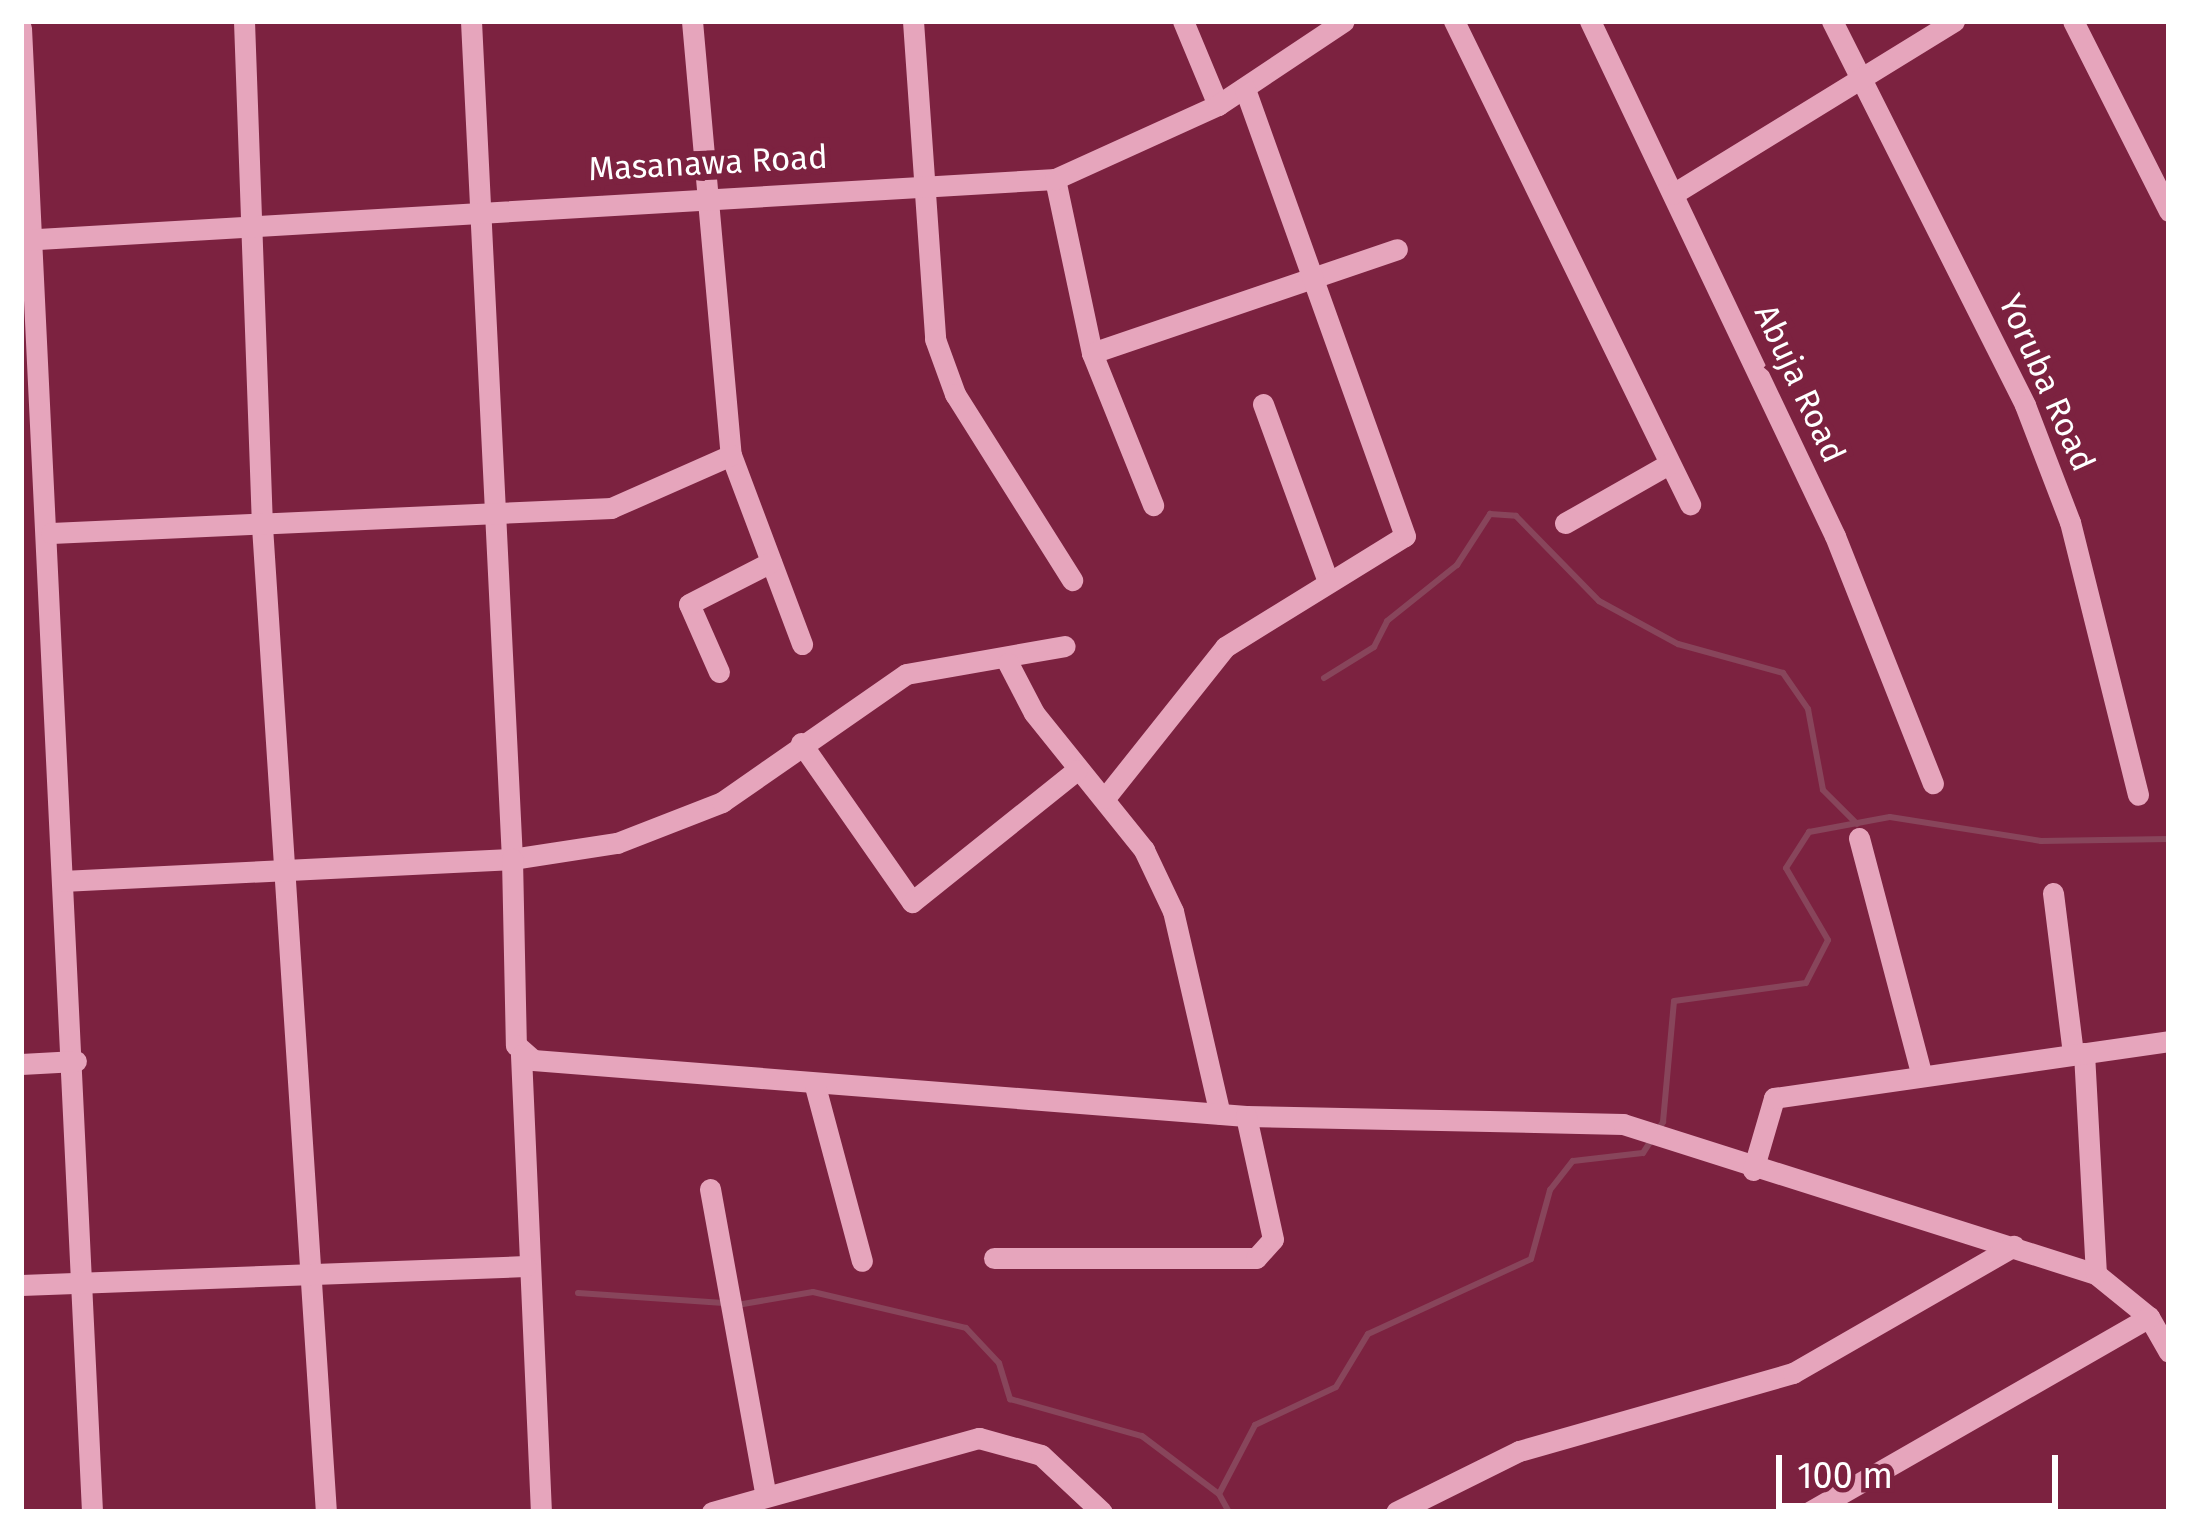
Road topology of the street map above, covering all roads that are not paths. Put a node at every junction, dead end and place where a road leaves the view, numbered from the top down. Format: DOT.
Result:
graph roads {
  1 [pos="244,21"];
  2 [pos="471,21"];
  3 [pos="692,21"];
  4 [pos="913,21"];
  5 [pos="1183,21"];
  6 [pos="1344,21"];
  7 [pos="1454,21"];
  8 [pos="1590,21"];
  9 [pos="1832,21"];
  10 [pos="1954,21"];
  11 [pos="2073,21"];
  12 [pos="21,28"];
  13 [pos="1862,80"];
  14 [pos="1245,88"];
  15 [pos="1218,105"];
  16 [pos="1054,178"];
  17 [pos="921,186"];
  18 [pos="1673,194"];
  19 [pos="703,196"];
  20 [pos="481,212"];
  21 [pos="2169,212"];
  22 [pos="254,221"];
  23 [pos="27,240"];
  24 [pos="1397,249"];
  25 [pos="1323,283"];
  26 [pos="1092,353"];
  27 [pos="1263,404"];
  28 [pos="47,442"];
  29 [pos="21,444"];
  30 [pos="731,455"];
  31 [pos="1669,464"];
  32 [pos="1690,504"];
  33 [pos="1154,505"];
  34 [pos="494,512"];
  35 [pos="1565,523"];
  36 [pos="262,526"];
  37 [pos="51,533"];
  38 [pos="771,562"];
  39 [pos="1327,579"];
  40 [pos="1072,580"];
  41 [pos="802,644"];
  42 [pos="1065,646"];
  43 [pos="1008,663"];
  44 [pos="719,672"];
  45 [pos="801,743"];
  46 [pos="1077,770"];
  47 [pos="1933,783"];
  48 [pos="2138,795"];
  49 [pos="1105,798"];
  50 [pos="1859,838"];
  51 [pos="512,859"];
  52 [pos="289,872"];
  53 [pos="62,880"];
  54 [pos="2053,893"];
  55 [pos="2169,1041"];
  56 [pos="2079,1053"];
  57 [pos="521,1055"];
  58 [pos="76,1061"];
  59 [pos="21,1064"];
  60 [pos="1921,1069"];
  61 [pos="815,1085"];
  62 [pos="1220,1114"];
  63 [pos="1246,1116"];
  64 [pos="1753,1170"];
  65 [pos="710,1190"];
  66 [pos="2014,1246"];
  67 [pos="994,1258"];
  68 [pos="862,1261"];
  69 [pos="526,1266"];
  70 [pos="309,1270"];
  71 [pos="2096,1274"];
  72 [pos="79,1282"];
  73 [pos="21,1285"];
  74 [pos="2149,1317"];
  75 [pos="2169,1352"];
  76 [pos="765,1492"];
  77 [pos="92,1512"];
  78 [pos="326,1512"];
  79 [pos="542,1512"];
  80 [pos="712,1512"];
  81 [pos="1100,1512"];
  82 [pos="1396,1512"];
  83 [pos="1809,1512"];
  1 -- 22 [label="street"];
  2 -- 20 [label="street"];
  3 -- 19 [label="street"];
  4 -- 17 [label="street"];
  5 -- 15 [label="street"];
  6 -- 14 [label="street, Masanawa Road"];
  7 -- 31 [label="street"];
  8 -- 18 [label="street, Abuja Road"];
  9 -- 13 [label="street, Yoruba Road"];
  10 -- 13 [label="street"];
  11 -- 21 [label="street"];
  12 -- 23 [label="street"];
  13 -- 18 [label="street"];
  13 -- 48 [label="street, Yoruba Road"];
  14 -- 15 [label="street, Masanawa Road"];
  14 -- 25 [label="street"];
  15 -- 16 [label="street, Masanawa Road"];
  16 -- 17 [label="street, Masanawa Road"];
  16 -- 26 [label="street"];
  17 -- 19 [label="street, Masanawa Road"];
  17 -- 40 [label="street"];
  18 -- 47 [label="street, Abuja Road"];
  19 -- 20 [label="street, Masanawa Road"];
  19 -- 30 [label="street"];
  20 -- 22 [label="street, Masanawa Road"];
  20 -- 34 [label="street"];
  22 -- 23 [label="street, Masanawa Road"];
  22 -- 36 [label="street"];
  23 -- 28 [label="street"];
  24 -- 25 [label="street"];
  25 -- 26 [label="street"];
  25 -- 39 [label="street"];
  26 -- 33 [label="street"];
  27 -- 39 [label="street"];
  28 -- 29 [label="street"];
  28 -- 37 [label="street"];
  30 -- 34 [label="street"];
  30 -- 38 [label="street"];
  31 -- 32 [label="street"];
  31 -- 35 [label="street"];
  34 -- 36 [label="street"];
  34 -- 51 [label="street"];
  36 -- 37 [label="street"];
  36 -- 52 [label="street"];
  37 -- 53 [label="street"];
  38 -- 41 [label="street"];
  38 -- 44 [label="street"];
  39 -- 49 [label="street"];
  42 -- 43 [label="street"];
  43 -- 45 [label="street"];
  43 -- 46 [label="street"];
  45 -- 46 [label="street"];
  45 -- 51 [label="street"];
  46 -- 49 [label="street"];
  49 -- 62 [label="street"];
  50 -- 60 [label="street"];
  51 -- 52 [label="street"];
  51 -- 57 [label="street"];
  52 -- 53 [label="street"];
  52 -- 70 [label="street"];
  53 -- 58 [label="street"];
  54 -- 56 [label="street"];
  55 -- 56 [label="street"];
  56 -- 60 [label="street"];
  56 -- 71 [label="street"];
  57 -- 61 [label="street"];
  57 -- 69 [label="street"];
  58 -- 59 [label="street"];
  58 -- 72 [label="street"];
  60 -- 64 [label="street"];
  61 -- 62 [label="street"];
  61 -- 68 [label="street"];
  62 -- 63 [label="street"];
  63 -- 64 [label="street"];
  63 -- 67 [label="street"];
  64 -- 66 [label="street"];
  65 -- 76 [label="street"];
  66 -- 71 [label="street"];
  66 -- 82 [label="street"];
  69 -- 70 [label="street"];
  69 -- 79 [label="street"];
  70 -- 72 [label="street"];
  70 -- 78 [label="street"];
  71 -- 74 [label="street"];
  72 -- 73 [label="street"];
  72 -- 77 [label="street"];
  74 -- 75 [label="street"];
  74 -- 83 [label="street"];
  76 -- 80 [label="street"];
  76 -- 81 [label="street"];
}
